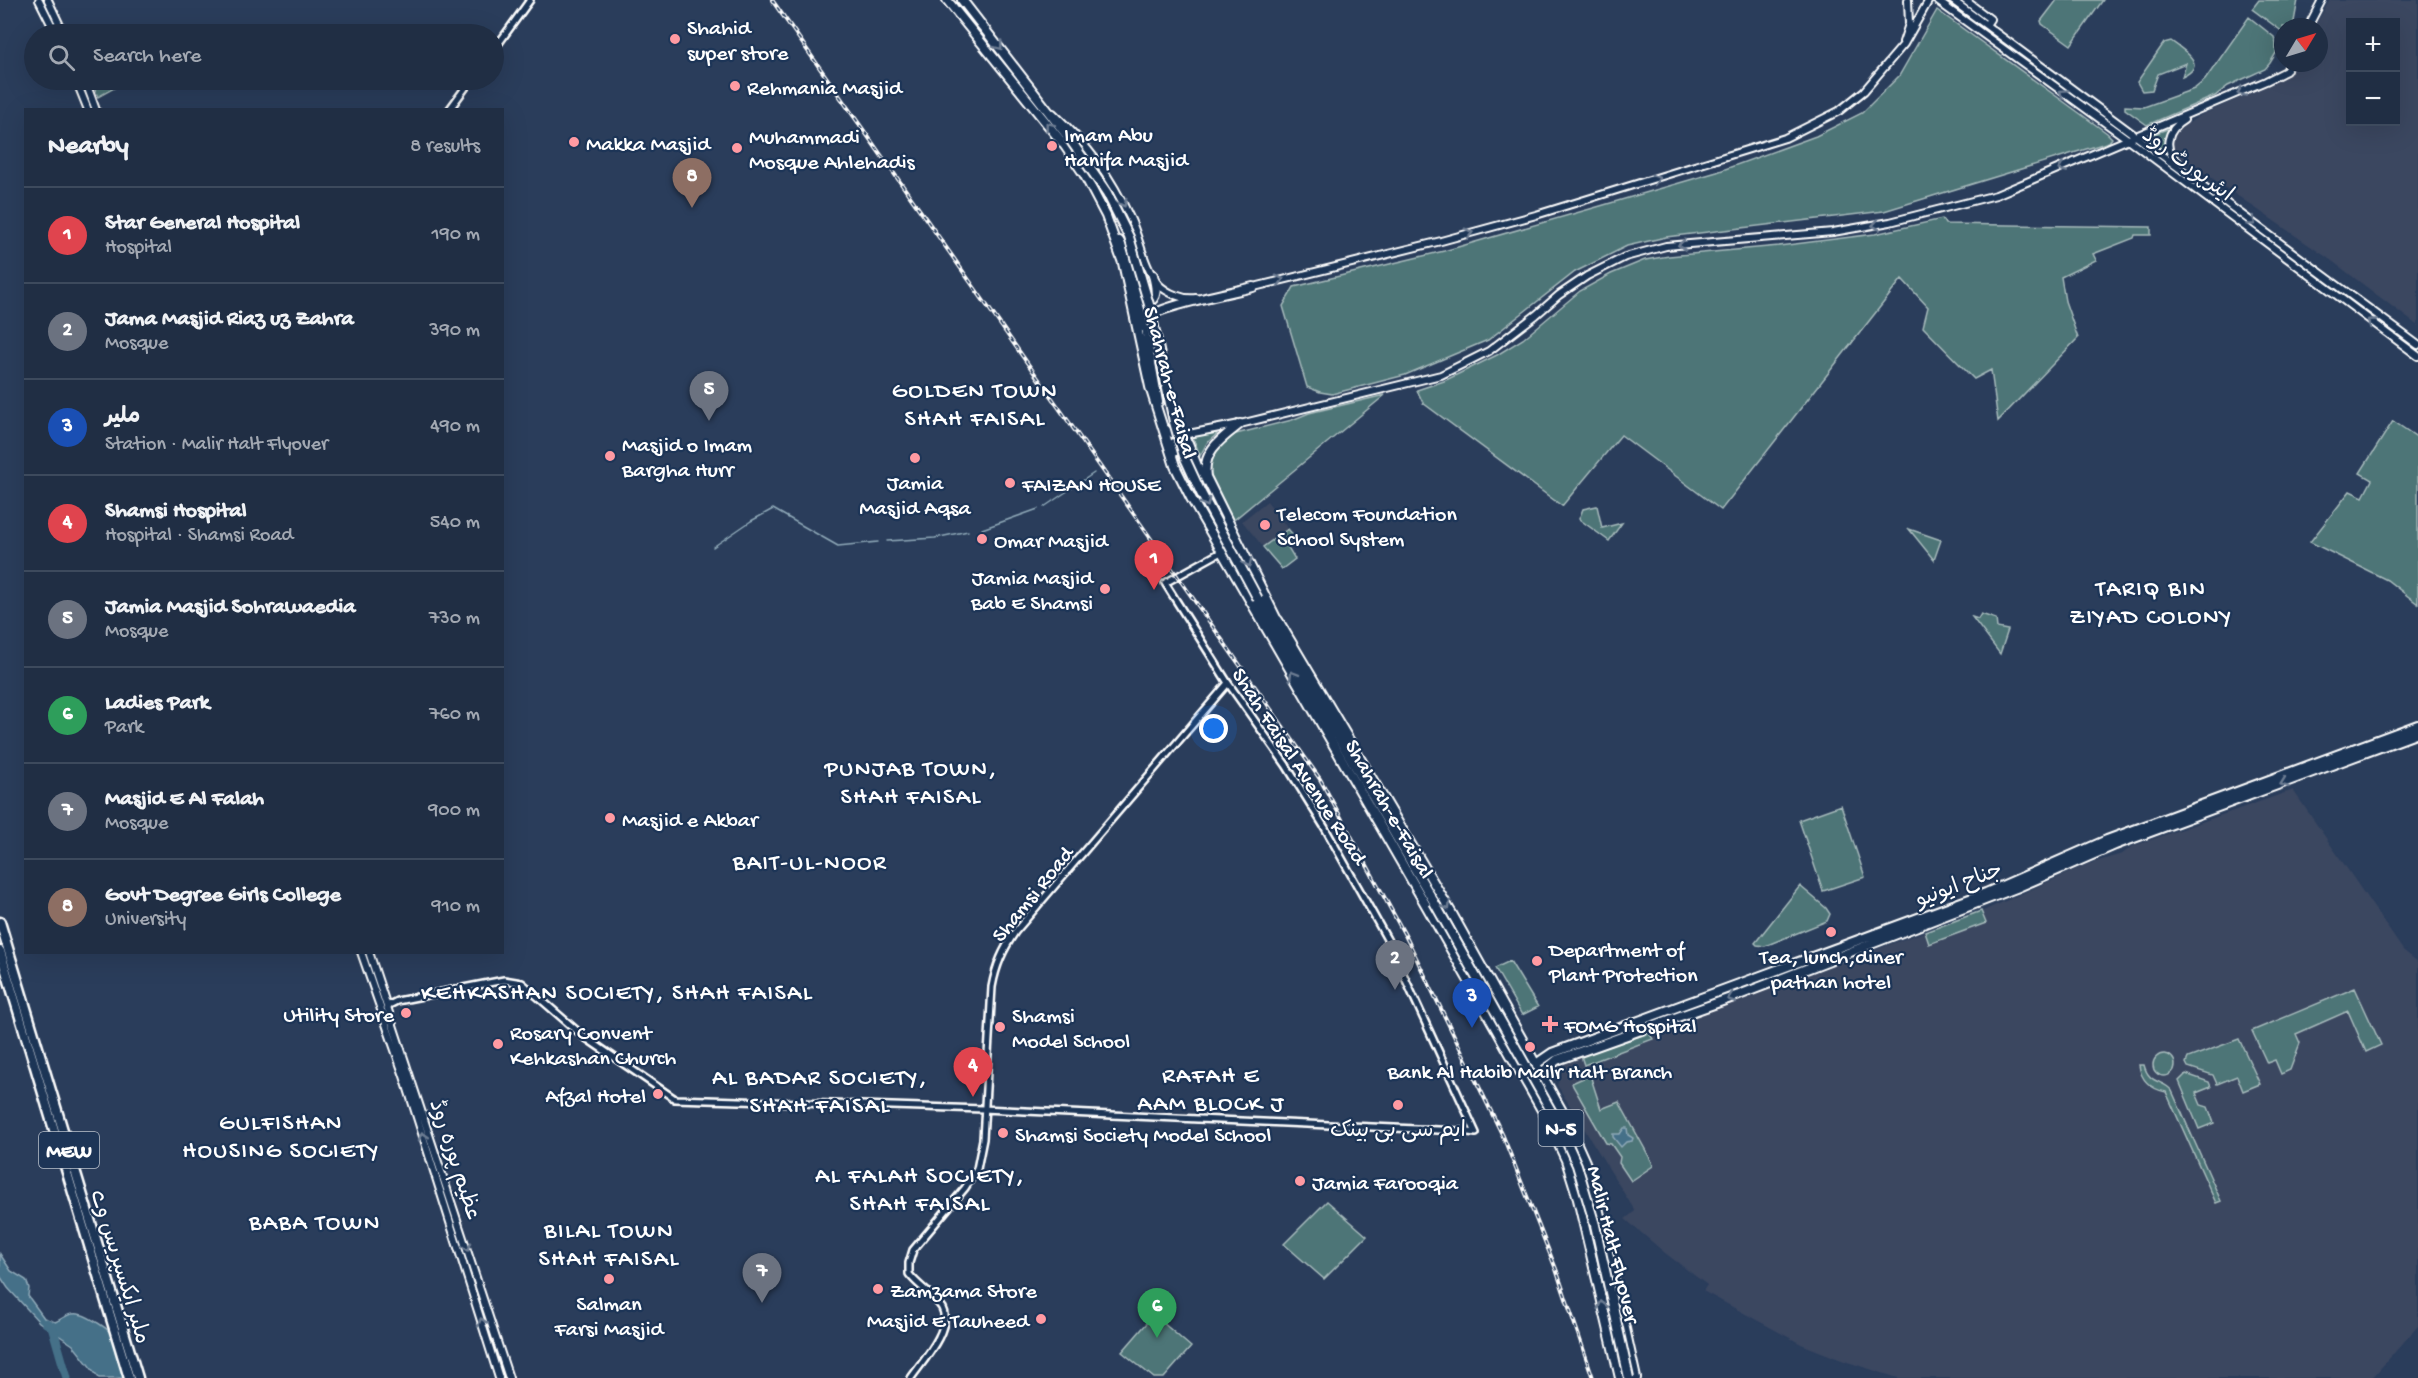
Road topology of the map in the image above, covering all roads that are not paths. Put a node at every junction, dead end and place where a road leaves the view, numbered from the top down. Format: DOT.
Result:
graph roads {
  1 [pos="39,0"];
  2 [pos="48,0"];
  3 [pos="530,0"];
  4 [pos="947,0"];
  5 [pos="962,0"];
  6 [pos="1908,0"];
  7 [pos="1929,0"];
  8 [pos="1936,0"];
  9 [pos="1952,0"];
  10 [pos="1965,0"];
  11 [pos="2322,0"];
  12 [pos="2313,18"];
  13 [pos="51,24"];
  14 [pos="59,24"];
  15 [pos="1986,25"];
  16 [pos="504,36"];
  17 [pos="1899,51"];
  18 [pos="2284,72"];
  19 [pos="80,90"];
  20 [pos="88,90"];
  21 [pos="464,90"];
  22 [pos="2205,107"];
  23 [pos="87,108"];
  24 [pos="95,108"];
  25 [pos="450,108"];
  26 [pos="1048,108"];
  27 [pos="2138,136"];
  28 [pos="2129,140"];
  29 [pos="2193,178"];
  30 [pos="1113,231"];
  31 [pos="1153,275"];
  32 [pos="1253,287"];
  33 [pos="1139,301"];
  34 [pos="2418,345"];
  35 [pos="1149,350"];
  36 [pos="2418,356"];
  37 [pos="1160,421"];
  38 [pos="1240,424"];
  39 [pos="1191,498"];
  40 [pos="1215,499"];
  41 [pos="1221,552"];
  42 [pos="1278,620"];
  43 [pos="1281,638"];
  44 [pos="1228,683"];
  45 [pos="2418,725"];
  46 [pos="2418,733"];
  47 [pos="1431,905"];
  48 [pos="0,922"];
  49 [pos="0,951"];
  50 [pos="362,954"];
  51 [pos="370,954"];
  52 [pos="387,1006"];
  53 [pos="1665,1016"];
  54 [pos="1518,1033"];
  55 [pos="1502,1040"];
  56 [pos="1536,1064"];
  57 [pos="1544,1080"];
  58 [pos="1529,1088"];
  59 [pos="983,1109"];
  60 [pos="1595,1195"];
  61 [pos="1577,1197"];
  62 [pos="129,1378"];
  63 [pos="138,1378"];
  64 [pos="499,1378"];
  65 [pos="509,1378"];
  66 [pos="910,1378"];
  67 [pos="1620,1378"];
  68 [pos="1629,1378"];
  69 [pos="1636,1378"];
  1 -- 13 [label="main road"];
  2 -- 14 [label="main road"];
  3 -- 16 [label="street"];
  30 -- 4 [label="highway, Shahrah-e-Faisal, one-way"];
  5 -- 26 [label="highway, Shahrah-e-Faisal, one-way"];
  6 -- 17 [label="main road"];
  7 -- 17 [label="main road"];
  28 -- 8 [label="main road, ایئرپورٹ روڈ, one-way"];
  9 -- 15 [label="main road, ایئرپورٹ روڈ"];
  10 -- 15 [label="main road"];
  11 -- 12 [label="main road"];
  15 -- 27 [label="main road, ایئرپورٹ روڈ"];
  32 -- 17 [label="main road, one-way"];
  18 -- 22 [label="main road, one-way"];
  19 -- 23 [label="main road"];
  20 -- 24 [label="main road"];
  21 -- 25 [label="street"];
  22 -- 27 [label="main road"];
  22 -- 29 [label="main road"];
  26 -- 31 [label="main road, one-way"];
  26 -- 43 [label="highway, Shahrah-e-Faisal, one-way, bridge"];
  27 -- 28 [label="main road"];
  27 -- 29 [label="main road, ایئرپورٹ روڈ"];
  36 -- 28 [label="main road, ایئرپورٹ روڈ, one-way"];
  28 -- 38 [label="main road, one-way"];
  29 -- 34 [label="main road, ایئرپورٹ روڈ, one-way"];
  30 -- 33 [label="highway"];
  30 -- 37 [label="highway, Shahrah-e-Faisal"];
  31 -- 32 [label="main road"];
  31 -- 33 [label="highway"];
  32 -- 35 [label="highway"];
  33 -- 35 [label="highway"];
  35 -- 37 [label="highway"];
  37 -- 38 [label="main road"];
  37 -- 39 [label="highway, Shahrah-e-Faisal"];
  38 -- 40 [label="highway"];
  39 -- 40 [label="highway"];
  39 -- 41 [label="highway, Shahrah-e-Faisal"];
  40 -- 42 [label="highway, one-way"];
  41 -- 44 [label="street, Shah Faisal Avenue Road"];
  47 -- 41 [label="highway, Shahrah-e-Faisal, one-way"];
  42 -- 43 [label="highway"];
  42 -- 54 [label="highway, one-way"];
  43 -- 47 [label="highway, Shahrah-e-Faisal"];
  44 -- 59 [label="street, Shamsi Road"];
  44 -- 59 [label="street, Shah Faisal Avenue Road"];
  45 -- 53 [label="highway, جناح ایونیو"];
  46 -- 53 [label="highway, جناح ایونیو, one-way"];
  47 -- 55 [label="highway, Malir Halt Flyover / N-5"];
  47 -- 68 [label="highway, Malir Halt Flyover / N-5, bridge"];
  48 -- 63 [label="highway, ملیر ایکسپریس وے / MEW"];
  49 -- 62 [label="highway, ملیر ایکسپریس وے / MEW"];
  64 -- 50 [label="main road, عظیم پورہ روڈ, one-way"];
  51 -- 52 [label="main road, عظیم پورہ روڈ"];
  52 -- 59 [label="street"];
  52 -- 65 [label="main road, عظیم پورہ روڈ, one-way"];
  53 -- 56 [label="highway, جناح ایونیو"];
  53 -- 57 [label="highway, جناح ایونیو"];
  54 -- 55 [label="highway"];
  54 -- 56 [label="highway"];
  55 -- 58 [label="highway, Malir Halt Flyover / N-5"];
  56 -- 57 [label="highway"];
  56 -- 58 [label="highway"];
  57 -- 60 [label="highway"];
  58 -- 61 [label="highway, Malir Halt Flyover / N-5"];
  59 -- 66 [label="street, Shamsi Road"];
  60 -- 61 [label="highway"];
  60 -- 69 [label="highway"];
  67 -- 61 [label="highway, Malir Halt Flyover / N-5, one-way"];
}
